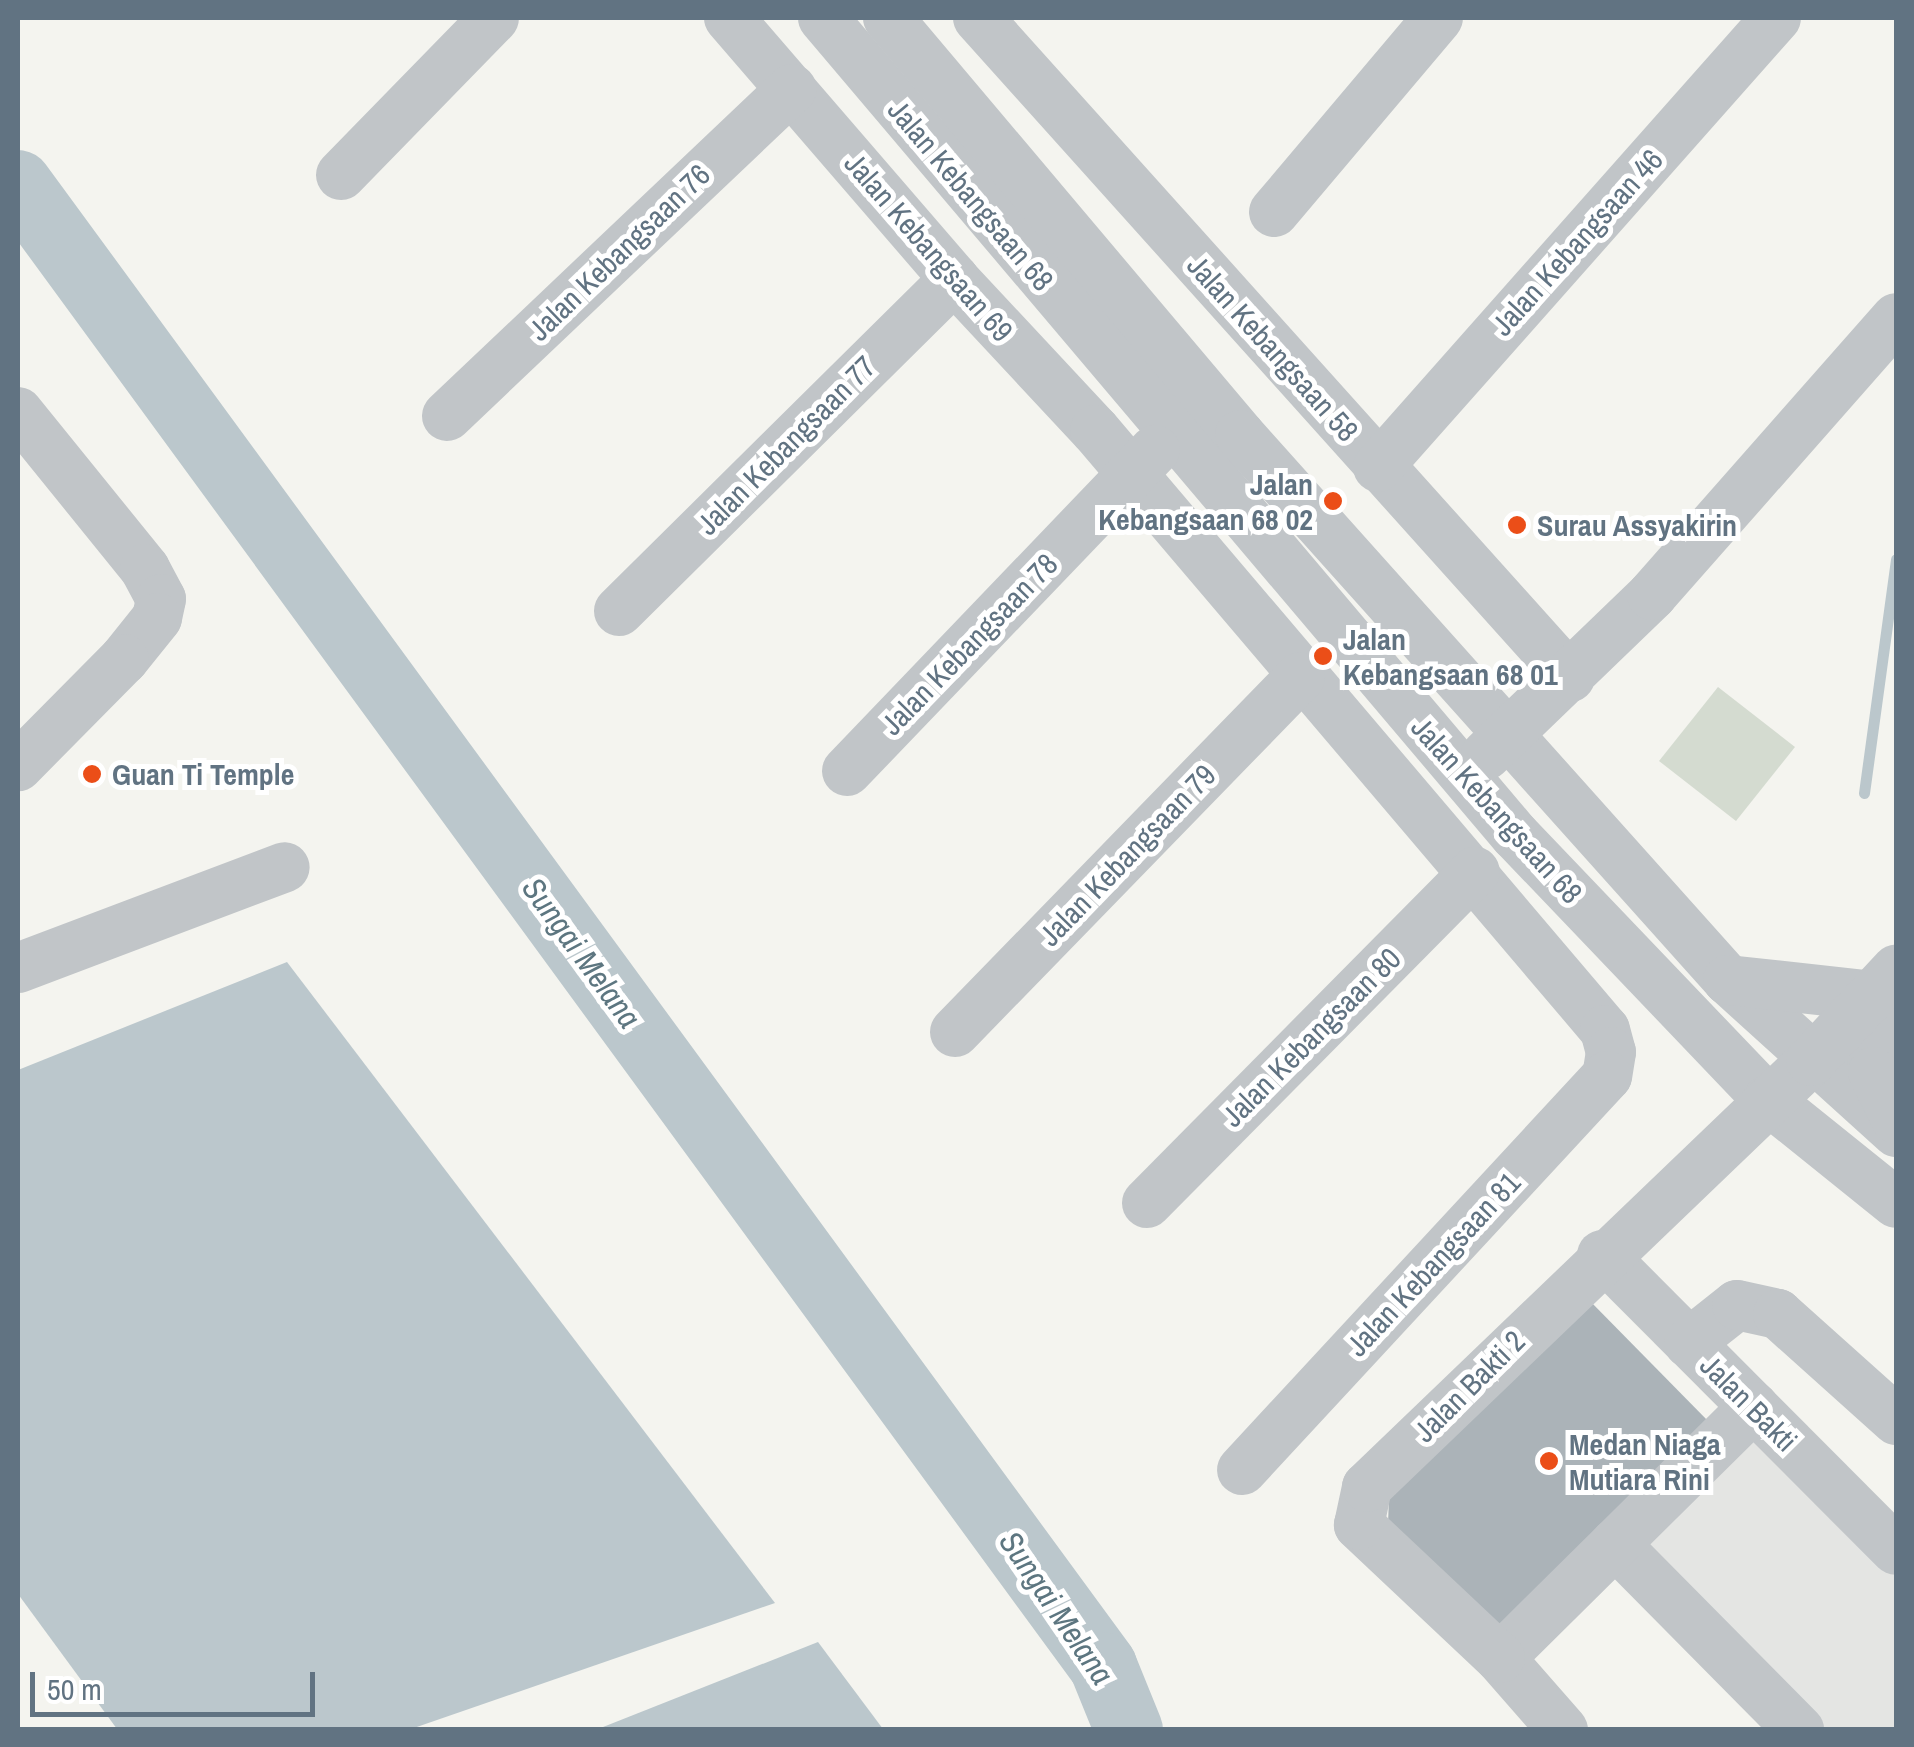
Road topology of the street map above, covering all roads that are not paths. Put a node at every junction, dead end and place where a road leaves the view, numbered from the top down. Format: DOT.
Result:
graph roads {
  1 [pos="494,18"];
  2 [pos="729,18"];
  3 [pos="822,18"];
  4 [pos="888,18"];
  5 [pos="978,18"];
  6 [pos="1438,18"];
  7 [pos="1768,20"];
  8 [pos="790,89"];
  9 [pos="340,175"];
  10 [pos="1274,212"];
  11 [pos="954,279"];
  12 [pos="1896,318"];
  13 [pos="18,412"];
  14 [pos="447,416"];
  15 [pos="1172,433"];
  16 [pos="1378,467"];
  17 [pos="1131,474"];
  18 [pos="619,611"];
  19 [pos="1300,677"];
  20 [pos="1570,677"];
  21 [pos="1508,734"];
  22 [pos="18,766"];
  23 [pos="848,771"];
  24 [pos="1464,776"];
  25 [pos="285,868"];
  26 [pos="1475,872"];
  27 [pos="18,968"];
  28 [pos="1728,980"];
  29 [pos="1888,994"];
  30 [pos="955,1032"];
  31 [pos="1612,1052"];
  32 [pos="1811,1061"];
  33 [pos="1768,1100"];
  34 [pos="1896,1119"];
  35 [pos="1896,1132"];
  36 [pos="1147,1203"];
  37 [pos="1896,1203"];
  38 [pos="1602,1255"];
  39 [pos="1689,1343"];
  40 [pos="1754,1408"];
  41 [pos="1896,1420"];
  42 [pos="1242,1470"];
  43 [pos="1614,1544"];
  44 [pos="1896,1550"];
  45 [pos="1500,1658"];
  46 [pos="1564,1730"];
  47 [pos="1799,1730"];
  1 -- 9 [label="street"];
  2 -- 8 [label="street, Jalan Kebangsaan 69"];
  3 -- 15 [label="street, Jalan Kebangsaan 68"];
  4 -- 21 [label="street, Jalan Kebangsaan 68"];
  5 -- 16 [label="street, Jalan Kebangsaan 58"];
  6 -- 10 [label="street"];
  7 -- 16 [label="street, Jalan Kebangsaan 46"];
  8 -- 11 [label="street, Jalan Kebangsaan 69"];
  8 -- 14 [label="street, Jalan Kebangsaan 76"];
  11 -- 17 [label="street, Jalan Kebangsaan 69"];
  11 -- 18 [label="street, Jalan Kebangsaan 77"];
  12 -- 20 [label="street"];
  13 -- 22 [label="street"];
  15 -- 17 [label="street, Jalan Kebangsaan 78"];
  15 -- 24 [label="street, Jalan Kebangsaan 68"];
  16 -- 20 [label="street, Jalan Kebangsaan 58"];
  17 -- 19 [label="street, Jalan Kebangsaan 69"];
  17 -- 23 [label="street, Jalan Kebangsaan 78"];
  19 -- 26 [label="street, Jalan Kebangsaan 69"];
  19 -- 30 [label="street, Jalan Kebangsaan 79"];
  20 -- 21 [label="street"];
  21 -- 24 [label="street"];
  21 -- 28 [label="street, Jalan Kebangsaan 68"];
  24 -- 33 [label="street, Jalan Kebangsaan 68"];
  25 -- 27 [label="street"];
  26 -- 31 [label="street, Jalan Kebangsaan 69"];
  26 -- 36 [label="street, Jalan Kebangsaan 80"];
  28 -- 29 [label="street"];
  28 -- 32 [label="street, Jalan Kebangsaan 68"];
  29 -- 32 [label="street, Jalan Bakti 2"];
  29 -- 34 [label="street"];
  31 -- 42 [label="street, Jalan Kebangsaan 81"];
  32 -- 33 [label="street, Jalan Bakti 2"];
  32 -- 35 [label="street, Jalan Kebangsaan 68"];
  33 -- 37 [label="street, Jalan Kebangsaan 68"];
  33 -- 38 [label="street, Jalan Bakti 2"];
  38 -- 39 [label="street, Jalan Bakti"];
  38 -- 45 [label="street, Jalan Bakti 2"];
  39 -- 40 [label="street, Jalan Bakti"];
  39 -- 41 [label="street"];
  40 -- 43 [label="street"];
  40 -- 44 [label="street, Jalan Bakti"];
  43 -- 45 [label="street"];
  43 -- 47 [label="street"];
  45 -- 46 [label="street, Jalan Bakti 2"];
}
